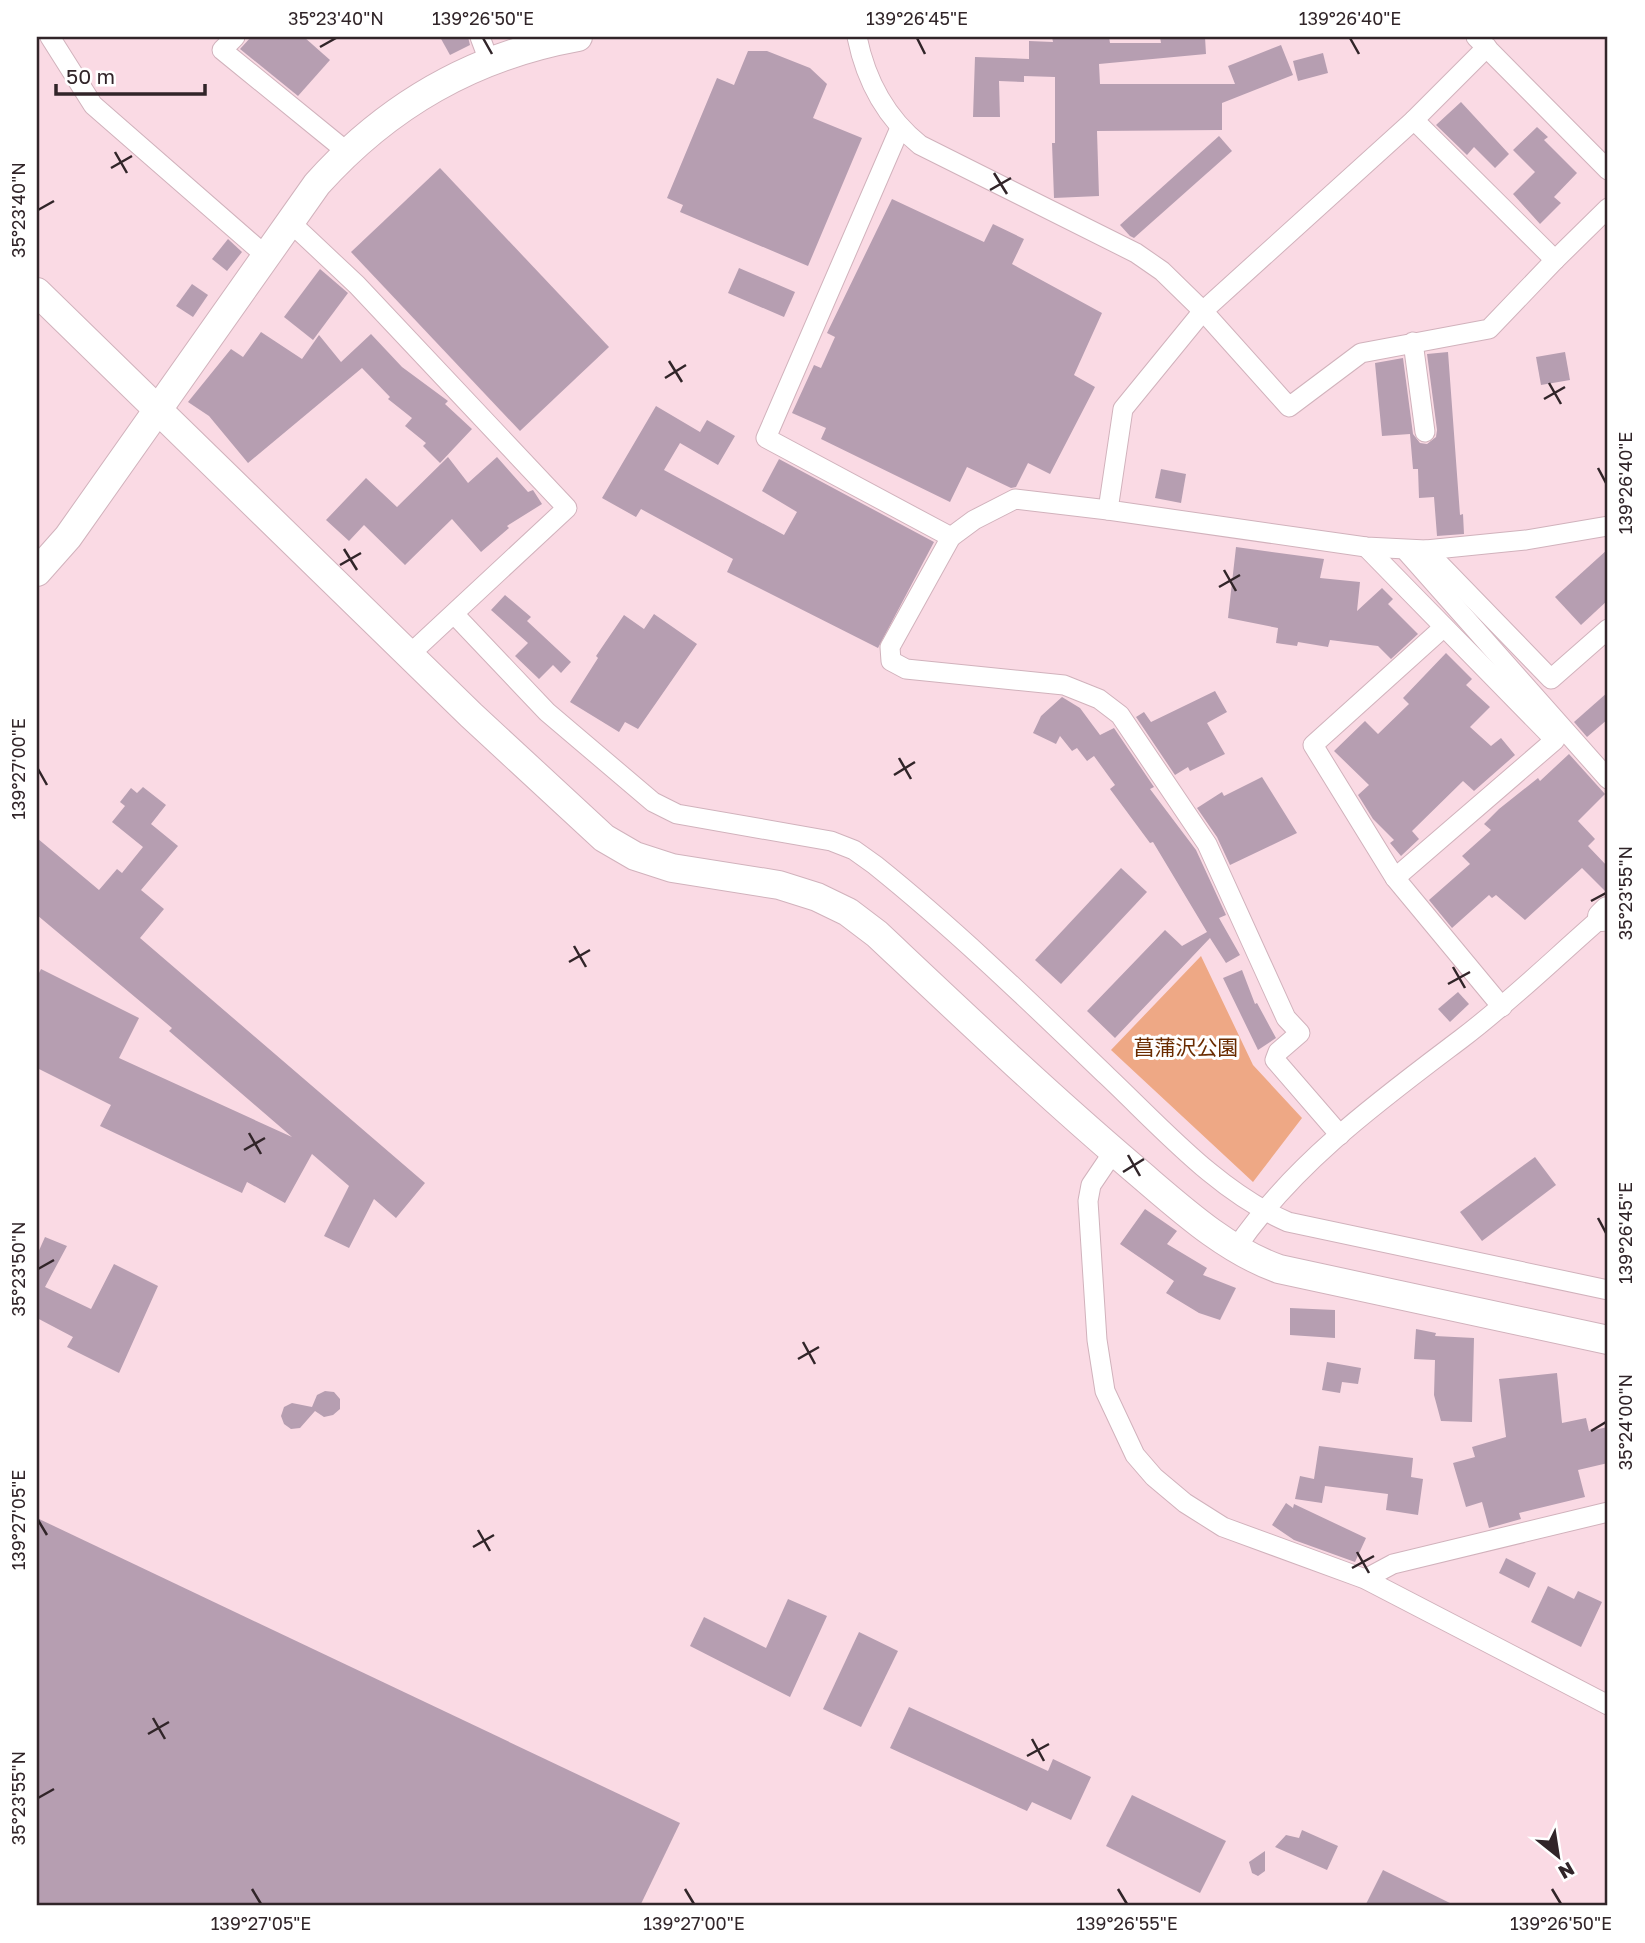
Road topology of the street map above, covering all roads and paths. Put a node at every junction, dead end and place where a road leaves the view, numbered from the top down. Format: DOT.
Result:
graph roads {
  1 [pos="50,37"];
  2 [pos="235,37"];
  3 [pos="578,37"];
  4 [pos="857,37"];
  5 [pos="1482,42"];
  6 [pos="484,49"];
  7 [pos="1415,120"];
  8 [pos="900,128"];
  9 [pos="346,151"];
  10 [pos="1608,170"];
  11 [pos="1608,208"];
  12 [pos="290,222"];
  13 [pos="266,256"];
  14 [pos="1555,260"];
  15 [pos="37,292"];
  16 [pos="1203,311"];
  17 [pos="1413,342"];
  18 [pos="156,410"];
  19 [pos="1425,432"];
  20 [pos="1108,510"];
  21 [pos="1608,526"];
  22 [pos="951,537"];
  23 [pos="1366,547"];
  24 [pos="1405,550"];
  25 [pos="1426,550"];
  26 [pos="37,572"];
  27 [pos="454,614"];
  28 [pos="1444,626"];
  29 [pos="1608,628"];
  30 [pos="410,655"];
  31 [pos="1608,779"];
  32 [pos="1395,878"];
  33 [pos="1605,914"];
  34 [pos="1502,1007"];
  35 [pos="1340,1135"];
  36 [pos="1114,1152"];
  37 [pos="1261,1211"];
  38 [pos="1236,1248"];
  39 [pos="1608,1290"];
  40 [pos="1608,1340"];
  41 [pos="1608,1512"];
  42 [pos="1365,1578"];
  43 [pos="1608,1706"];
  1 -- 13 [label="street"];
  2 -- 9 [label="street"];
  3 -- 6 [label="street"];
  4 -- 8 [label="street"];
  5 -- 7 [label="street"];
  5 -- 10 [label="street"];
  6 -- 9 [label="street"];
  7 -- 14 [label="street"];
  7 -- 16 [label="street"];
  8 -- 16 [label="street"];
  8 -- 22 [label="street"];
  9 -- 12 [label="street"];
  11 -- 14 [label="street"];
  12 -- 13 [label="street"];
  12 -- 27 [label="street"];
  13 -- 18 [label="street"];
  14 -- 17 [label="street"];
  15 -- 18 [label="street"];
  16 -- 17 [label="street"];
  16 -- 20 [label="street"];
  17 -- 19 [label="street"];
  18 -- 26 [label="street"];
  18 -- 30 [label="street"];
  20 -- 22 [label="street"];
  20 -- 23 [label="street"];
  21 -- 25 [label="street"];
  22 -- 35 [label="street"];
  23 -- 24 [label="street"];
  23 -- 28 [label="street"];
  24 -- 25 [label="street"];
  24 -- 31 [label="street"];
  25 -- 29 [label="street"];
  27 -- 30 [label="street"];
  27 -- 37 [label="street"];
  28 -- 32 [label="street"];
  28 -- 32 [label="street"];
  30 -- 36 [label="street"];
  32 -- 34 [label="street"];
  33 -- 34 [label="street"];
  34 -- 35 [label="street"];
  35 -- 37 [label="street"];
  36 -- 38 [label="street"];
  36 -- 42 [label="street"];
  37 -- 38 [label="street"];
  37 -- 39 [label="street"];
  38 -- 40 [label="street"];
  41 -- 42 [label="street"];
  42 -- 43 [label="street"];
}
